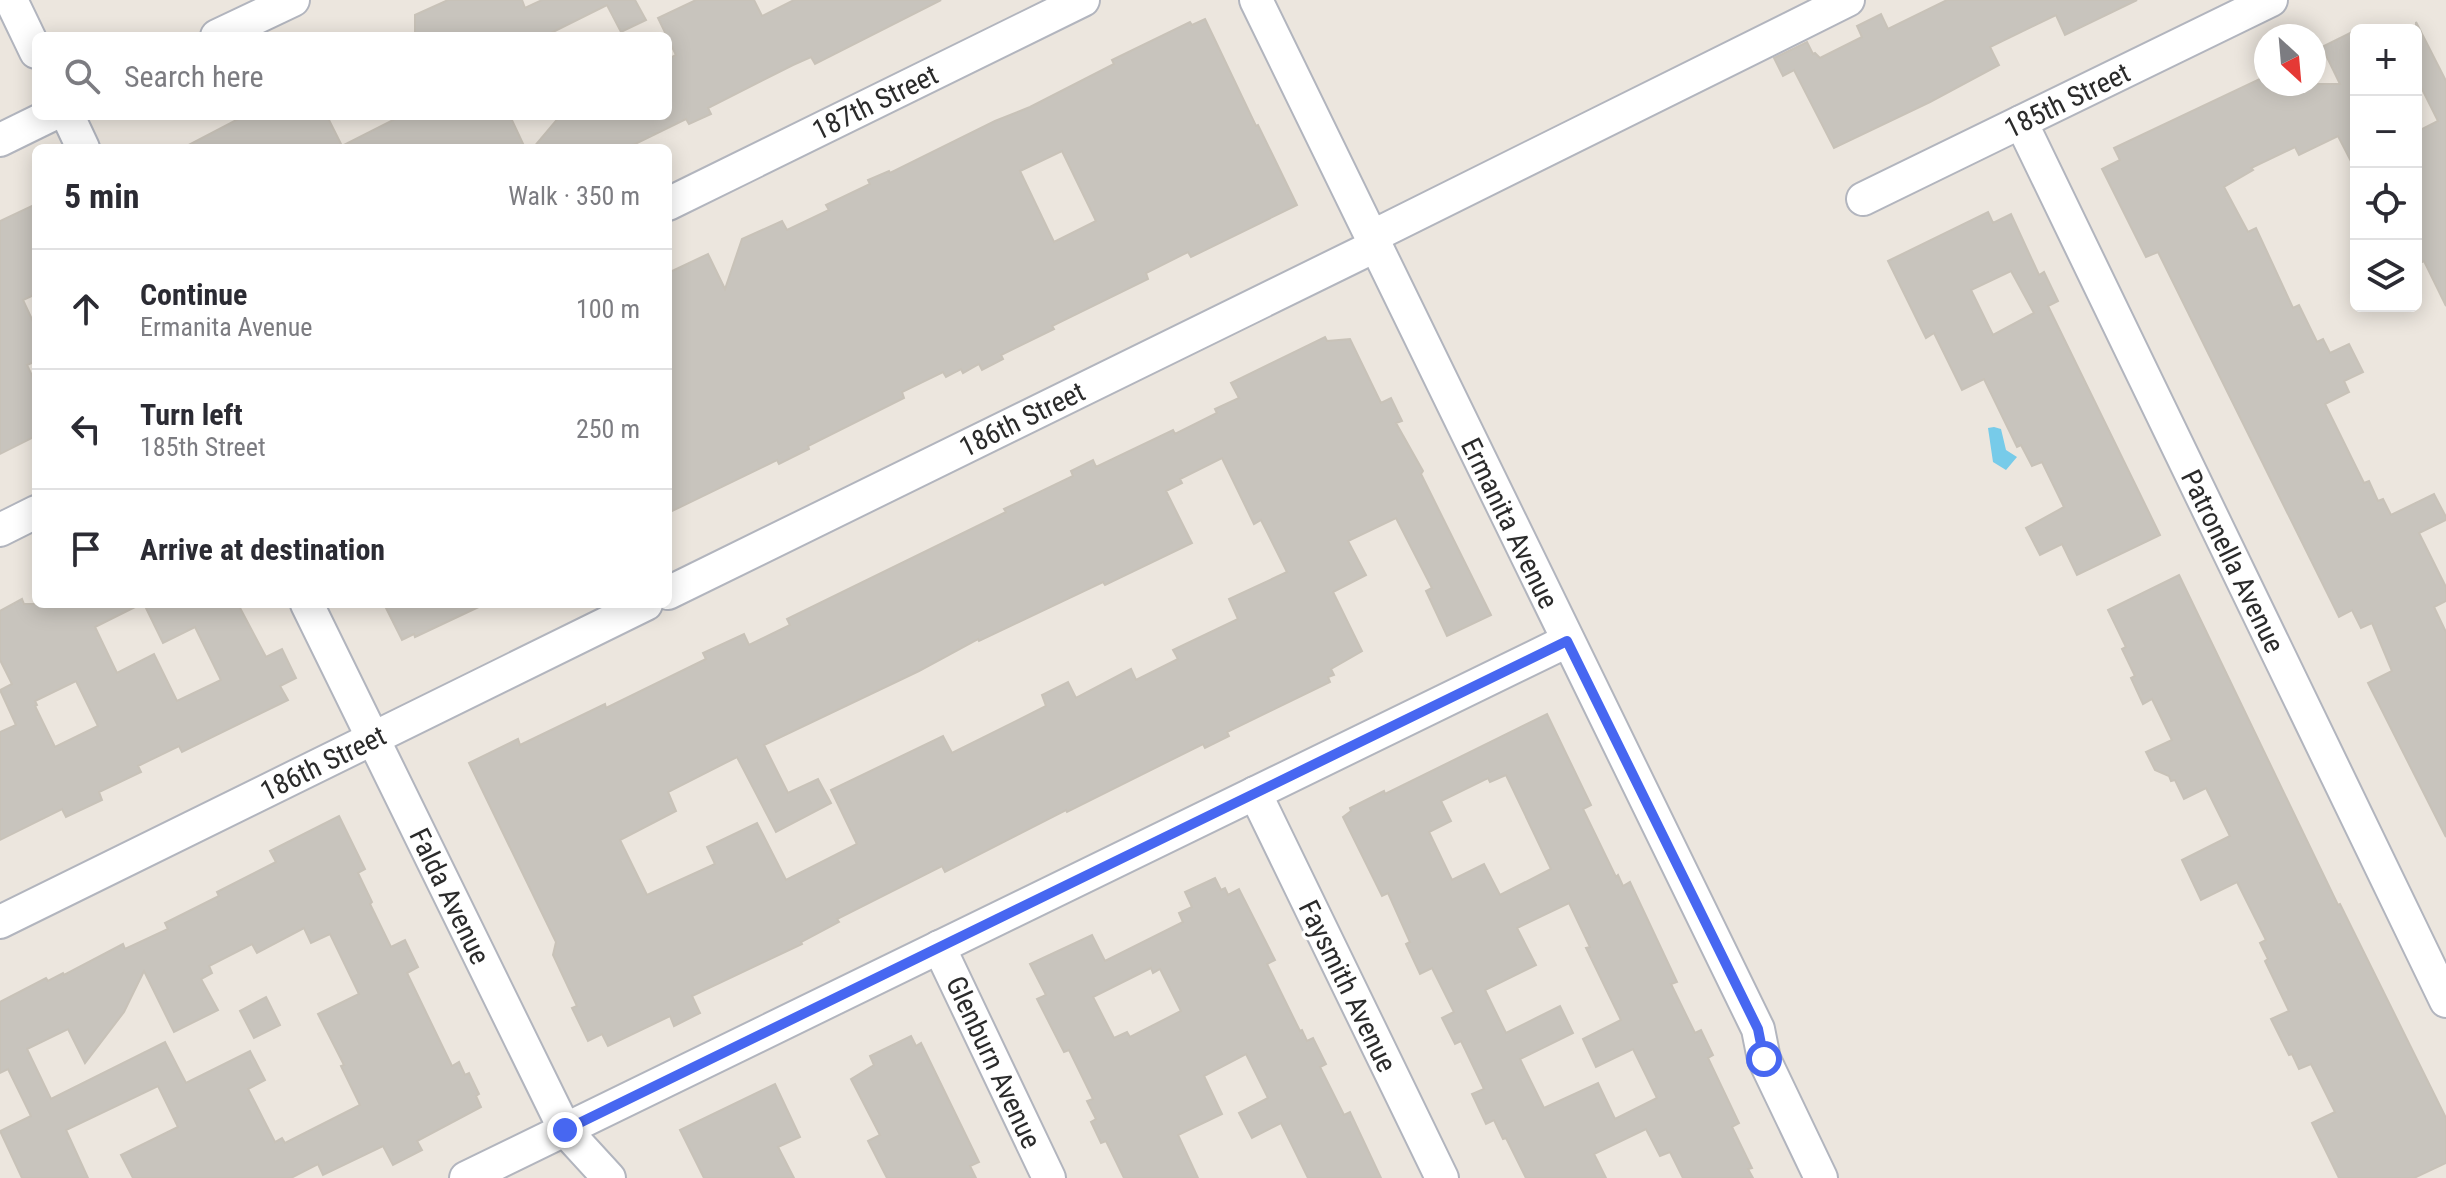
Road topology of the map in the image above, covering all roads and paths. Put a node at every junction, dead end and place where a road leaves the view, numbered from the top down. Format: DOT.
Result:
graph roads {
  1 [pos="11,0"];
  2 [pos="293,0"];
  3 [pos="1083,0"];
  4 [pos="1256,0"];
  5 [pos="1848,0"];
  6 [pos="2271,0"];
  7 [pos="225,32"];
  8 [pos="32,44"];
  9 [pos="41,120"];
  10 [pos="70,120"];
  11 [pos="2021,122"];
  12 [pos="0,140"];
  13 [pos="81,144"];
  14 [pos="1863,199"];
  15 [pos="672,202"];
  16 [pos="1373,242"];
  17 [pos="32,514"];
  18 [pos="0,530"];
  19 [pos="672,591"];
  20 [pos="309,608"];
  21 [pos="638,608"];
  22 [pos="1567,641"];
  23 [pos="373,738"];
  24 [pos="1255,793"];
  25 [pos="0,922"];
  26 [pos="939,947"];
  27 [pos="2446,1001"];
  28 [pos="565,1130"];
  29 [pos="466,1178"];
  30 [pos="609,1178"];
  31 [pos="1049,1178"];
  32 [pos="1442,1178"];
  33 [pos="1821,1178"];
  1 -- 8 [label="street"];
  2 -- 7 [label="street"];
  3 -- 15 [label="street, 187th Street"];
  4 -- 16 [label="street, Ermanita Avenue"];
  5 -- 16 [label="street, 186th Street"];
  6 -- 11 [label="street, 185th Street"];
  9 -- 12 [label="street"];
  10 -- 13 [label="street"];
  11 -- 14 [label="street, 185th Street"];
  11 -- 27 [label="street, Patronella Avenue"];
  16 -- 19 [label="street, 186th Street"];
  16 -- 22 [label="street, Ermanita Avenue"];
  17 -- 18 [label="street"];
  20 -- 23 [label="street, Falda Avenue"];
  21 -- 23 [label="street, 186th Street"];
  22 -- 24 [label="street"];
  22 -- 33 [label="street, Ermanita Avenue"];
  23 -- 25 [label="street, 186th Street"];
  23 -- 28 [label="street, Falda Avenue"];
  24 -- 26 [label="street"];
  24 -- 32 [label="street, Faysmith Avenue"];
  26 -- 28 [label="street"];
  26 -- 31 [label="street, Glenburn Avenue"];
  28 -- 29 [label="street"];
  28 -- 30 [label="street, Falda Avenue"];
}
